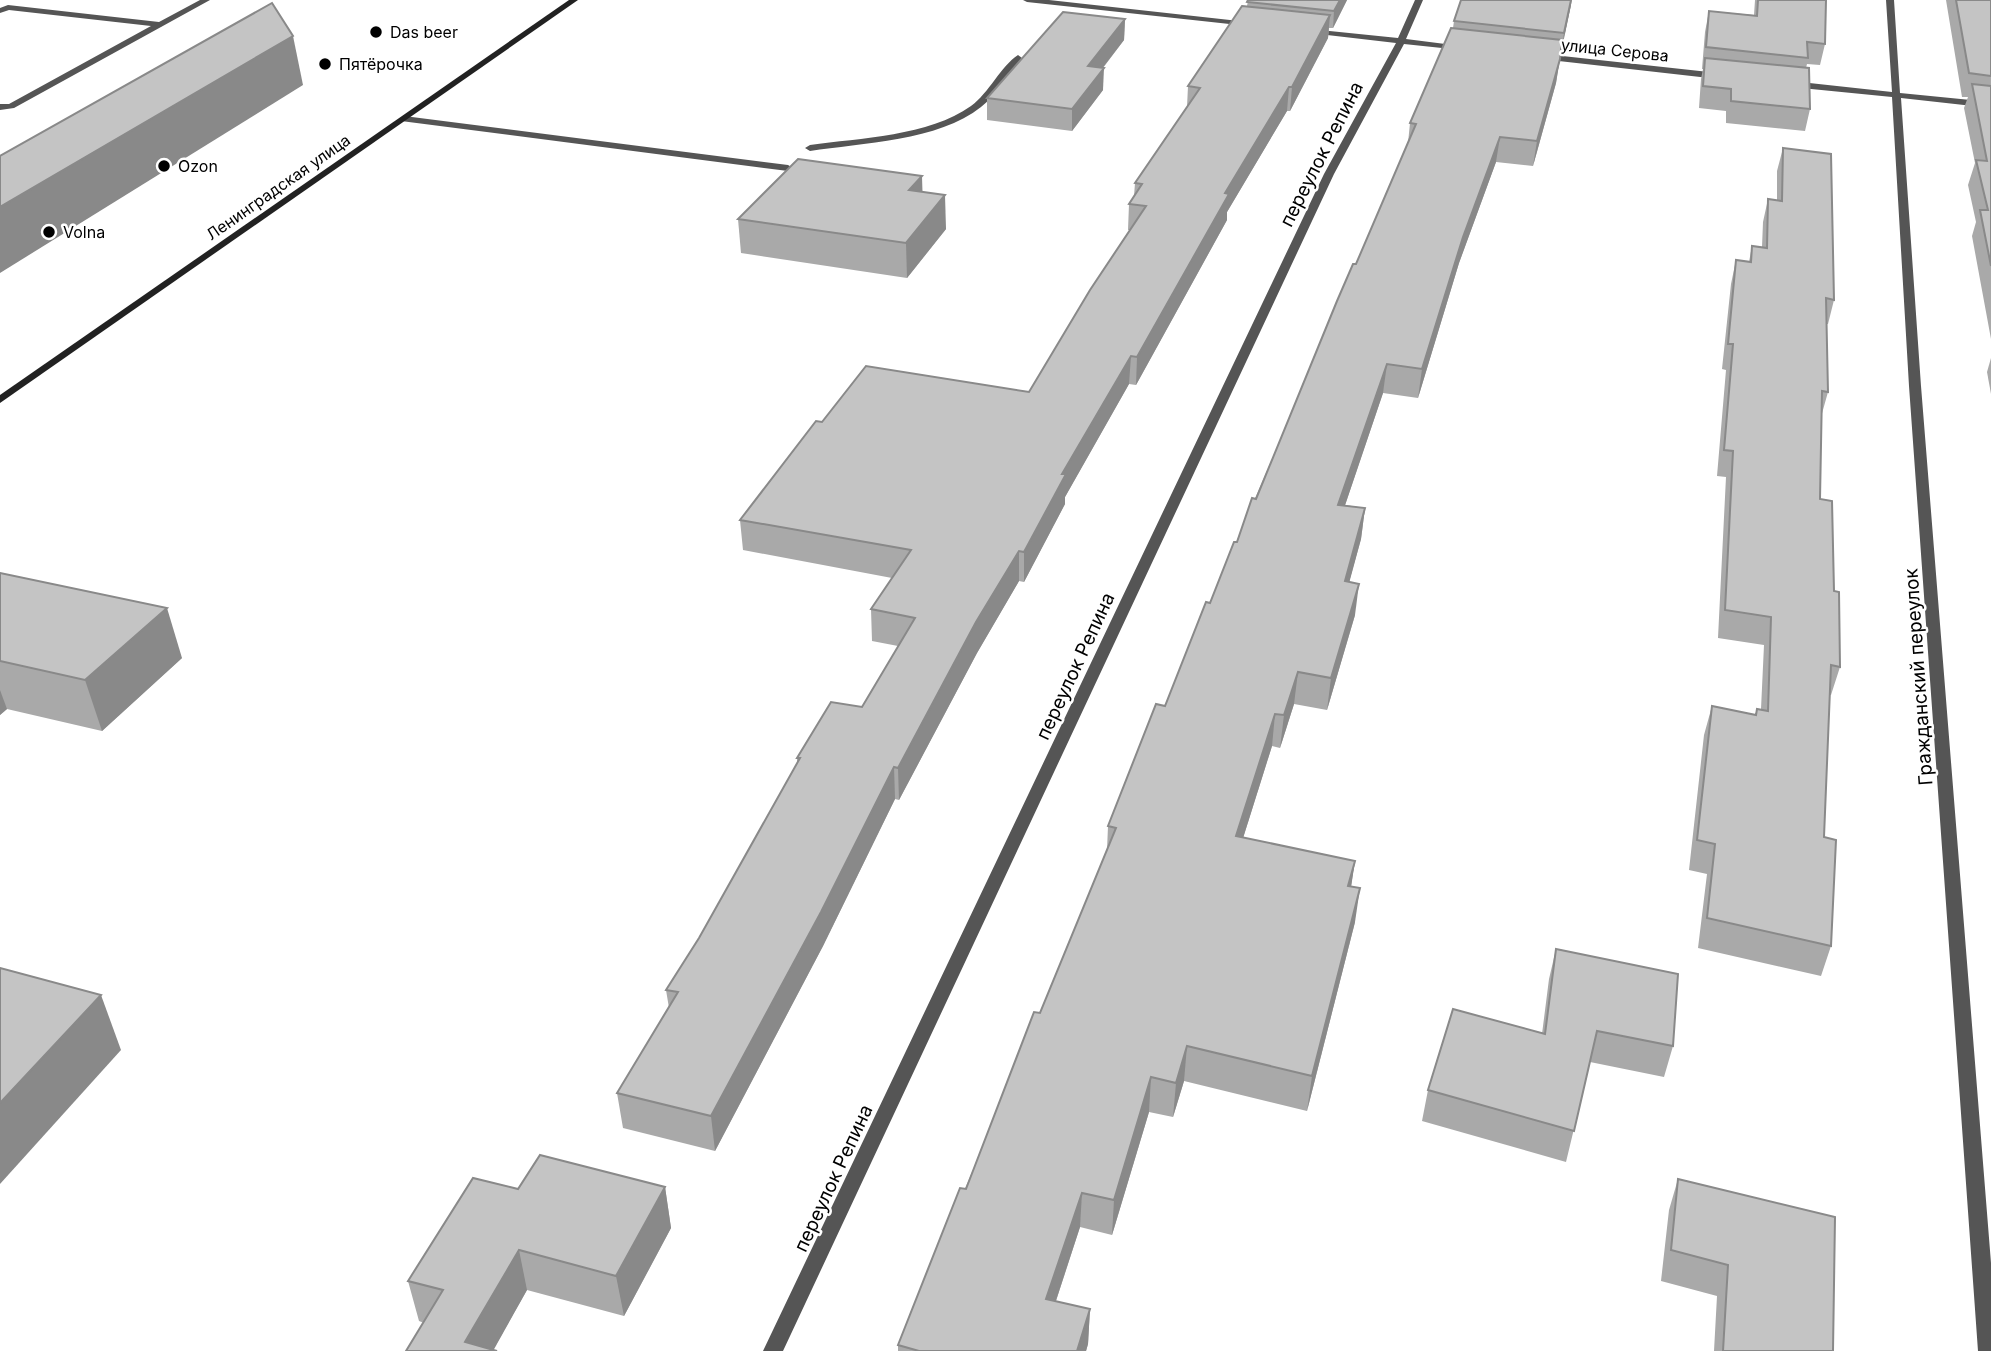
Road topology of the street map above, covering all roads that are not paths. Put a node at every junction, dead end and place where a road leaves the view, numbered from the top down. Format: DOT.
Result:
graph roads {
  1 [pos="206,0"];
  2 [pos="574,0"];
  3 [pos="1027,0"];
  4 [pos="1419,0"];
  5 [pos="1890,0"];
  6 [pos="1065,2"];
  7 [pos="0,11"];
  8 [pos="160,25"];
  9 [pos="1252,25"];
  10 [pos="1293,29"];
  11 [pos="1401,41"];
  12 [pos="1470,49"];
  13 [pos="1538,56"];
  14 [pos="1018,58"];
  15 [pos="1730,77"];
  16 [pos="1785,83"];
  17 [pos="1895,95"];
  18 [pos="1991,105"];
  19 [pos="0,107"];
  20 [pos="404,119"];
  21 [pos="810,148"];
  22 [pos="788,168"];
  23 [pos="0,400"];
  24 [pos="773,1351"];
  25 [pos="1988,1351"];
  1 -- 8 [label="street"];
  2 -- 20 [label="main road, Ленинградская улица"];
  3 -- 6 [label="street"];
  4 -- 11 [label="street, переулок Репина"];
  5 -- 17 [label="street, Гражданский переулок"];
  6 -- 9 [label="street"];
  7 -- 8 [label="street"];
  8 -- 19 [label="street"];
  10 -- 11 [label="street"];
  11 -- 12 [label="street"];
  11 -- 24 [label="street, переулок Репина"];
  13 -- 15 [label="street, улица Серова"];
  14 -- 21 [label="street"];
  16 -- 17 [label="street"];
  17 -- 18 [label="street"];
  17 -- 25 [label="street, Гражданский переулок"];
  20 -- 22 [label="street"];
  20 -- 23 [label="main road, Ленинградская улица"];
}
